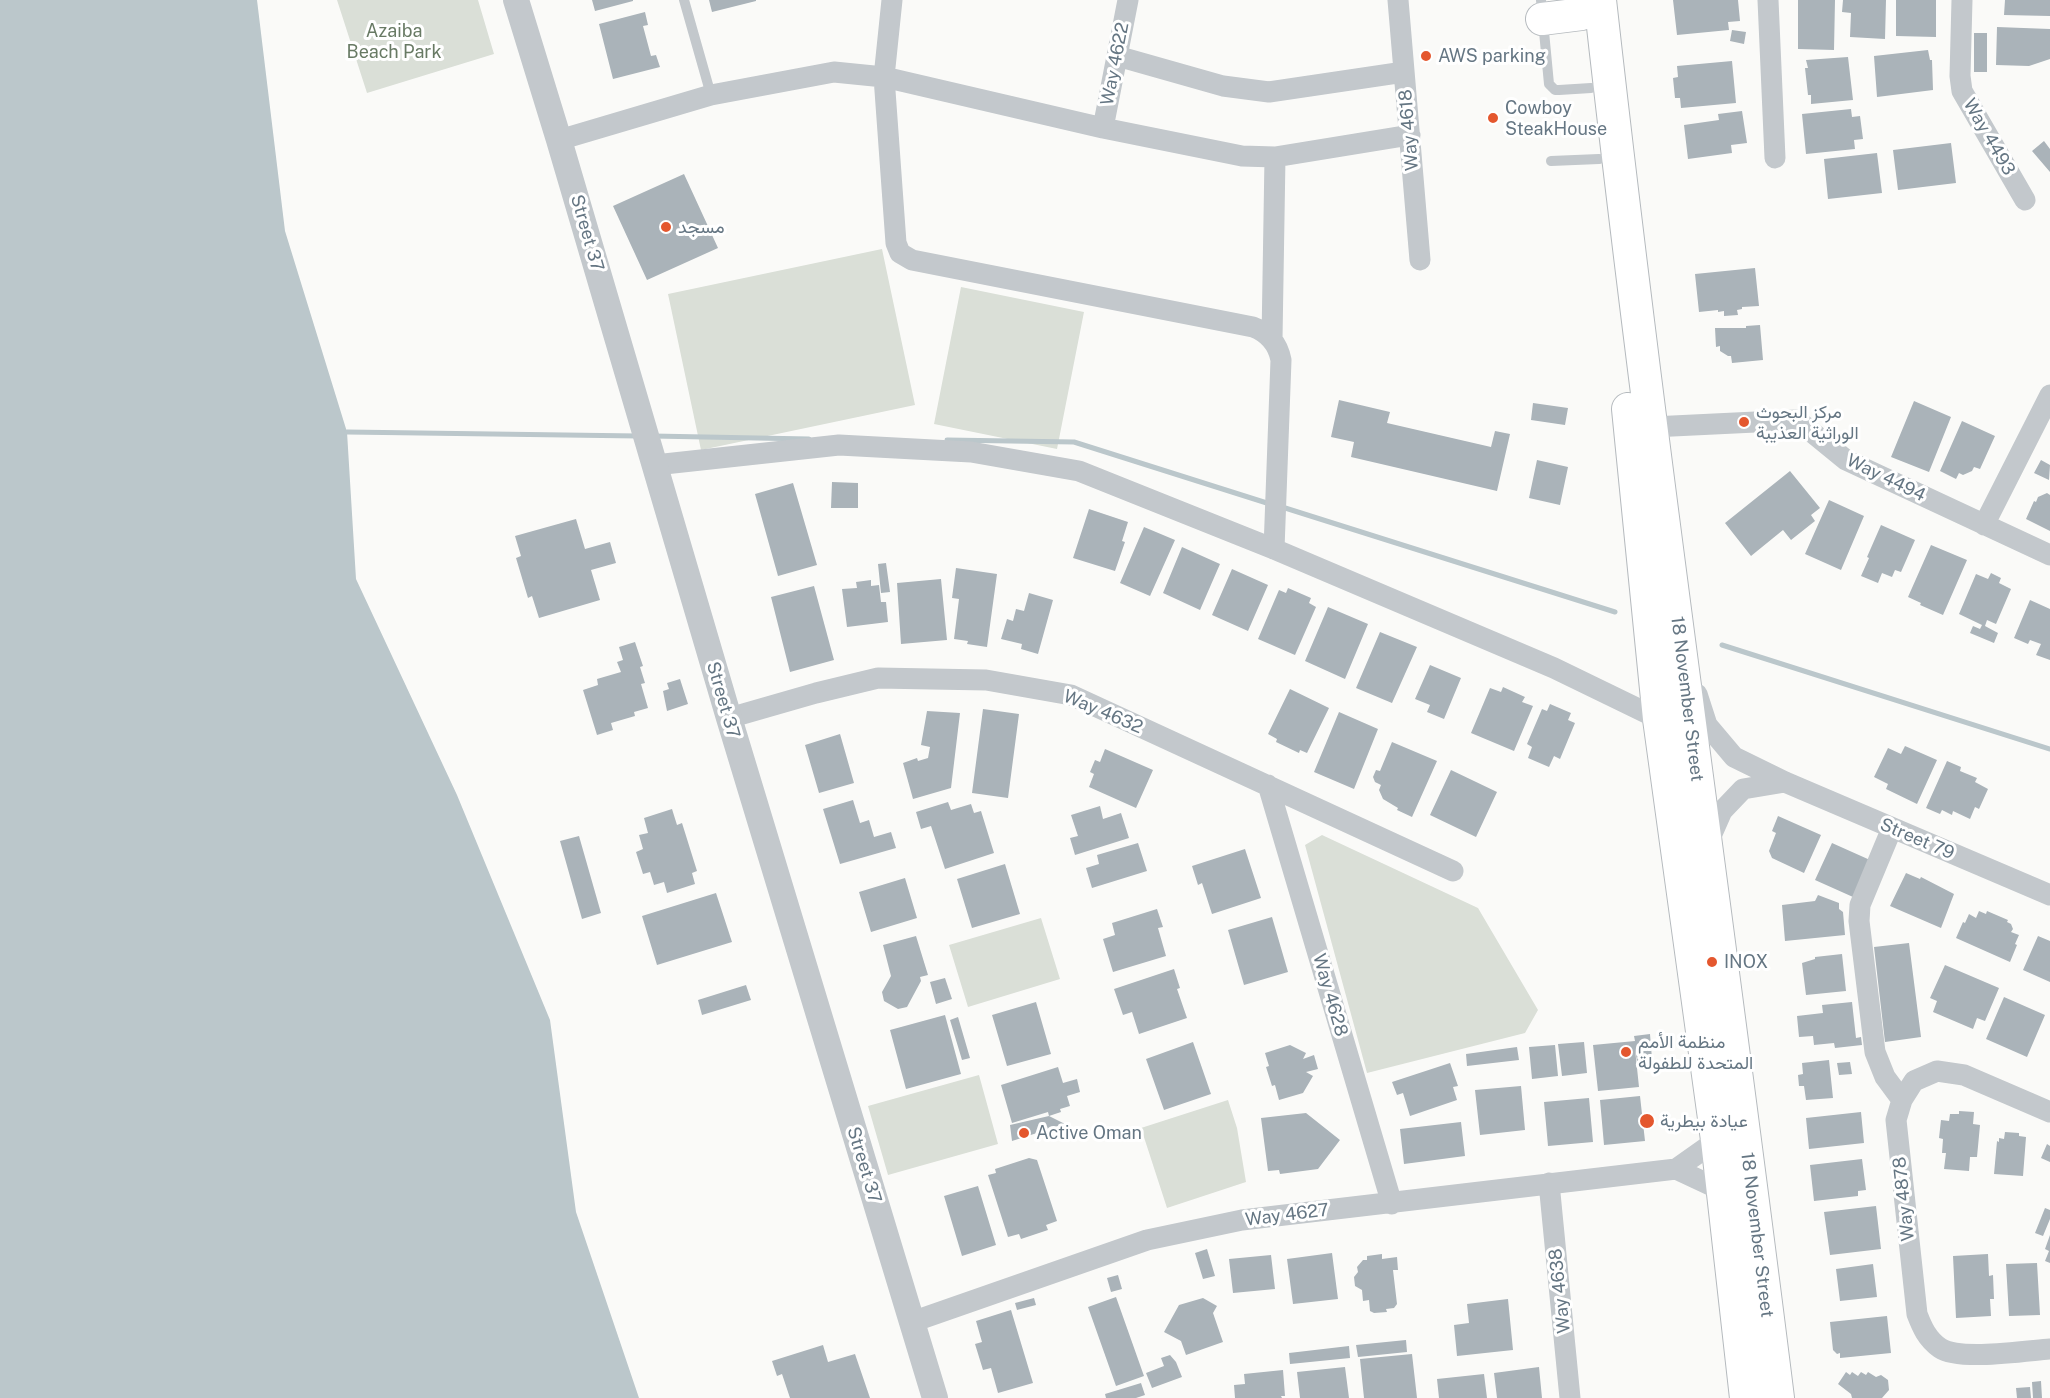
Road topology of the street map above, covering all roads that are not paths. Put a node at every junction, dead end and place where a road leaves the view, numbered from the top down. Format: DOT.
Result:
graph roads {
  1 [pos="516,0"];
  2 [pos="684,0"];
  3 [pos="892,0"];
  4 [pos="1128,0"];
  5 [pos="1398,0"];
  6 [pos="1611,0"];
  7 [pos="1768,0"];
  8 [pos="1962,0"];
  9 [pos="1541,10"];
  10 [pos="1591,12"];
  11 [pos="1117,56"];
  12 [pos="1404,72"];
  13 [pos="884,77"];
  14 [pos="1591,88"];
  15 [pos="711,95"];
  16 [pos="1103,128"];
  17 [pos="1410,135"];
  18 [pos="560,140"];
  19 [pos="1275,157"];
  20 [pos="1775,158"];
  21 [pos="1599,159"];
  22 [pos="1551,161"];
  23 [pos="2025,200"];
  24 [pos="1420,260"];
  25 [pos="1272,339"];
  26 [pos="2050,395"];
  27 [pos="1652,427"];
  28 [pos="655,465"];
  29 [pos="1984,525"];
  30 [pos="1275,549"];
  31 [pos="2050,555"];
  32 [pos="1680,644"];
  33 [pos="729,718"];
  34 [pos="1659,718"];
  35 [pos="1785,782"];
  36 [pos="1268,785"];
  37 [pos="1892,828"];
  38 [pos="1705,849"];
  39 [pos="1453,871"];
  40 [pos="2050,895"];
  41 [pos="1902,1100"];
  42 [pos="2050,1112"];
  43 [pos="1717,1140"];
  44 [pos="1676,1169"];
  45 [pos="1549,1183"];
  46 [pos="1724,1191"];
  47 [pos="1392,1204"];
  48 [pos="912,1322"];
  49 [pos="2050,1349"];
  50 [pos="935,1398"];
  51 [pos="1570,1398"];
  52 [pos="1746,1398"];
  53 [pos="1778,1398"];
  1 -- 18 [label="street, Street 37"];
  2 -- 15 [label="lane"];
  3 -- 13 [label="street"];
  4 -- 11 [label="street, Way 4622"];
  5 -- 12 [label="street, Way 4618"];
  6 -- 10 [label="street"];
  7 -- 20 [label="street"];
  8 -- 23 [label="street, Way 4493"];
  9 -- 10 [label="main road"];
  9 -- 14 [label="lane"];
  10 -- 14 [label="main road, 18 November Street"];
  10 -- 27 [label="main road, 18 November Street"];
  11 -- 12 [label="street"];
  11 -- 16 [label="street, Way 4622"];
  12 -- 17 [label="street, Way 4618"];
  13 -- 15 [label="street"];
  13 -- 16 [label="street"];
  13 -- 25 [label="street"];
  14 -- 21 [label="main road, 18 November Street"];
  15 -- 18 [label="street"];
  16 -- 19 [label="street"];
  17 -- 19 [label="street"];
  17 -- 24 [label="street, Way 4618"];
  18 -- 28 [label="street, Street 37"];
  19 -- 25 [label="street"];
  21 -- 22 [label="lane"];
  21 -- 34 [label="main road, 18 November Street"];
  25 -- 30 [label="street"];
  26 -- 29 [label="street"];
  27 -- 29 [label="street, Way 4494"];
  27 -- 32 [label="main road, 18 November Street"];
  28 -- 30 [label="street"];
  28 -- 33 [label="street, Street 37"];
  29 -- 31 [label="street, Way 4494"];
  30 -- 34 [label="street"];
  32 -- 35 [label="street, Street 79"];
  32 -- 38 [label="main road, 18 November Street"];
  33 -- 36 [label="street, Way 4632"];
  33 -- 48 [label="street, Street 37"];
  34 -- 43 [label="main road, 18 November Street"];
  35 -- 37 [label="street, Street 79"];
  35 -- 38 [label="street"];
  36 -- 39 [label="street, Way 4632"];
  36 -- 47 [label="street, Way 4628"];
  37 -- 40 [label="street, Street 79"];
  37 -- 41 [label="street"];
  38 -- 53 [label="main road, 18 November Street"];
  41 -- 42 [label="street"];
  41 -- 49 [label="street, Way 4878"];
  43 -- 44 [label="street, Way 4627"];
  43 -- 46 [label="main road, 18 November Street"];
  44 -- 45 [label="street, Way 4627"];
  44 -- 46 [label="street"];
  45 -- 47 [label="street, Way 4627"];
  45 -- 51 [label="street, Way 4638"];
  46 -- 52 [label="main road, 18 November Street"];
  47 -- 48 [label="street, Way 4627"];
  48 -- 50 [label="street, Street 37"];
}
